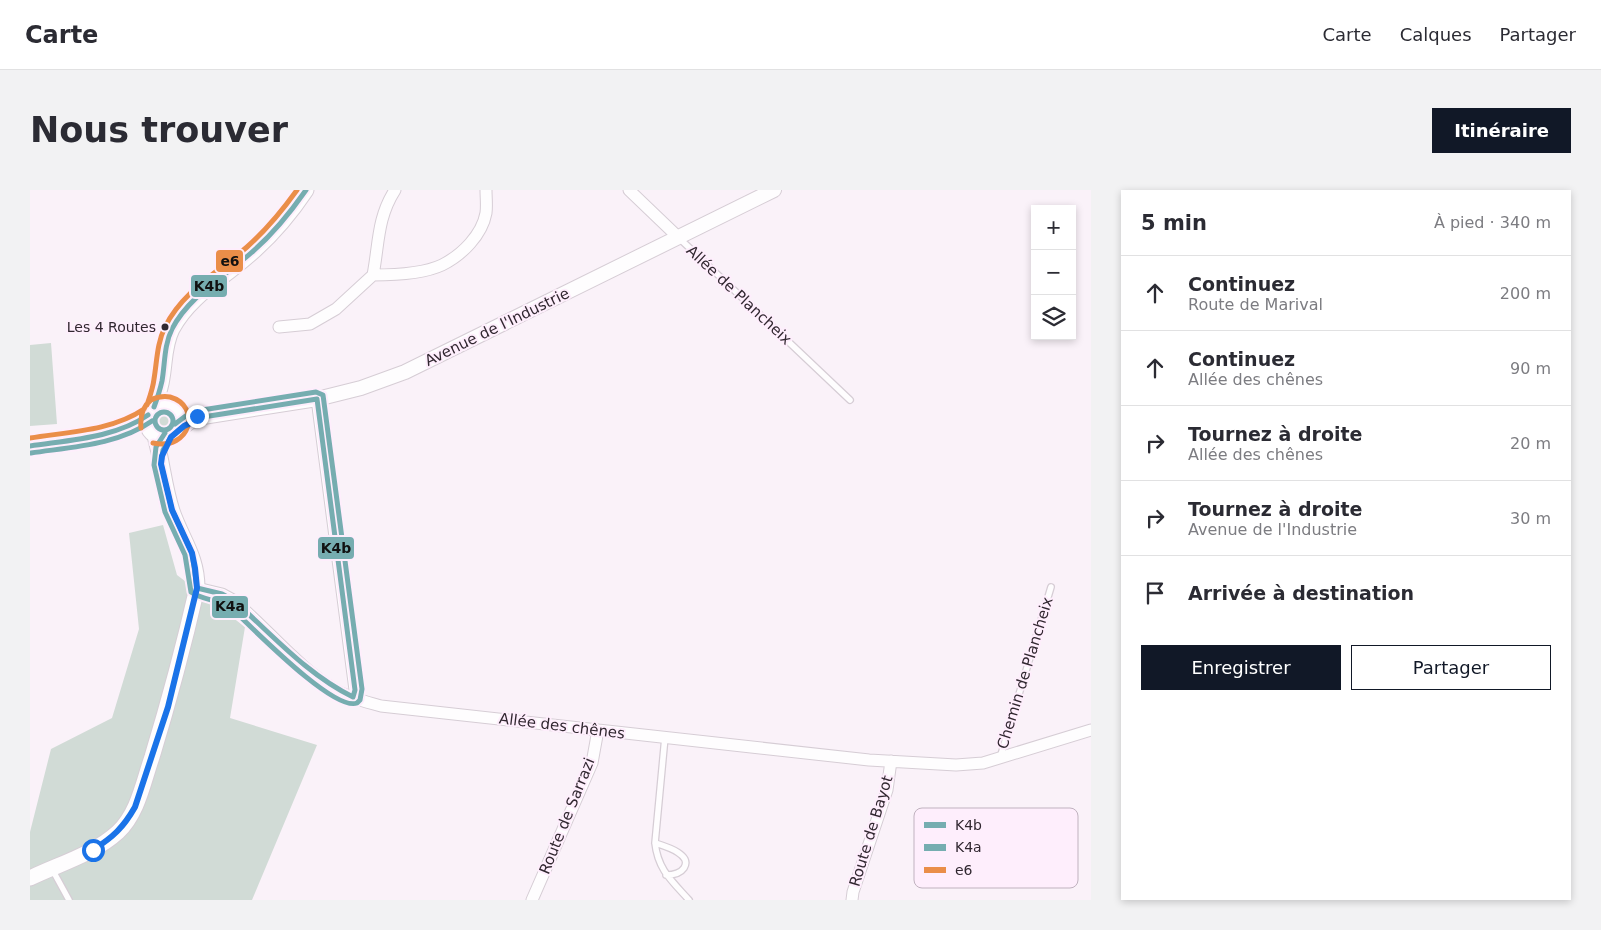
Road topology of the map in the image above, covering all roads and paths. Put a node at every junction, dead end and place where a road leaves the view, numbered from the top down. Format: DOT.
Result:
graph roads {
  1 [pos="306,190"];
  2 [pos="395,190"];
  3 [pos="486,190"];
  4 [pos="629,190"];
  5 [pos="774,190"];
  6 [pos="678,237"];
  7 [pos="373,274"];
  8 [pos="279,327"];
  9 [pos="162,378"];
  10 [pos="317,399"];
  11 [pos="850,400"];
  12 [pos="175,408"];
  13 [pos="151,411"];
  14 [pos="203,417"];
  15 [pos="118,430"];
  16 [pos="175,433"];
  17 [pos="153,434"];
  18 [pos="30,446"];
  19 [pos="161,464"];
  20 [pos="1051,587"];
  21 [pos="197,588"];
  22 [pos="353,697"];
  23 [pos="598,730"];
  24 [pos="1091,730"];
  25 [pos="665,737"];
  26 [pos="1000,758"];
  27 [pos="891,761"];
  28 [pos="655,843"];
  29 [pos="52,868"];
  30 [pos="666,876"];
  31 [pos="30,878"];
  32 [pos="69,900"];
  33 [pos="532,900"];
  34 [pos="689,900"];
  35 [pos="852,900"];
  1 -- 9 [label="main road"];
  2 -- 7 [label="street"];
  3 -- 7 [label="street"];
  4 -- 6 [label="street, Allée de Plancheix"];
  5 -- 6 [label="street, Avenue de l'Industrie"];
  6 -- 10 [label="street, Avenue de l'Industrie"];
  6 -- 11 [label="lane, Allée de Plancheix"];
  7 -- 8 [label="street"];
  9 -- 12 [label="main road"];
  9 -- 13 [label="main road"];
  10 -- 14 [label="street, Avenue de l'Industrie"];
  10 -- 22 [label="street"];
  12 -- 13 [label="main road"];
  12 -- 14 [label="street, Avenue de l'Industrie"];
  12 -- 16 [label="main road"];
  13 -- 15 [label="main road"];
  13 -- 17 [label="main road"];
  14 -- 16 [label="street, Avenue de l'Industrie"];
  15 -- 17 [label="main road"];
  15 -- 18 [label="main road"];
  16 -- 17 [label="main road"];
  16 -- 19 [label="main road"];
  17 -- 19 [label="main road"];
  19 -- 21 [label="main road"];
  20 -- 26 [label="lane, Chemin de Plancheix"];
  21 -- 22 [label="street, Allée des chênes"];
  21 -- 29 [label="main road"];
  22 -- 23 [label="street, Allée des chênes"];
  23 -- 25 [label="street, Allée des chênes"];
  23 -- 33 [label="street, Route de Sarrazi"];
  24 -- 26 [label="street, Allée des chênes"];
  25 -- 27 [label="street, Allée des chênes"];
  25 -- 28 [label="lane"];
  26 -- 27 [label="street, Allée des chênes"];
  27 -- 35 [label="street, Route de Bayot"];
  28 -- 30 [label="lane"];
  28 -- 30 [label="lane"];
  29 -- 31 [label="main road"];
  29 -- 32 [label="lane"];
  30 -- 34 [label="lane"];
}
